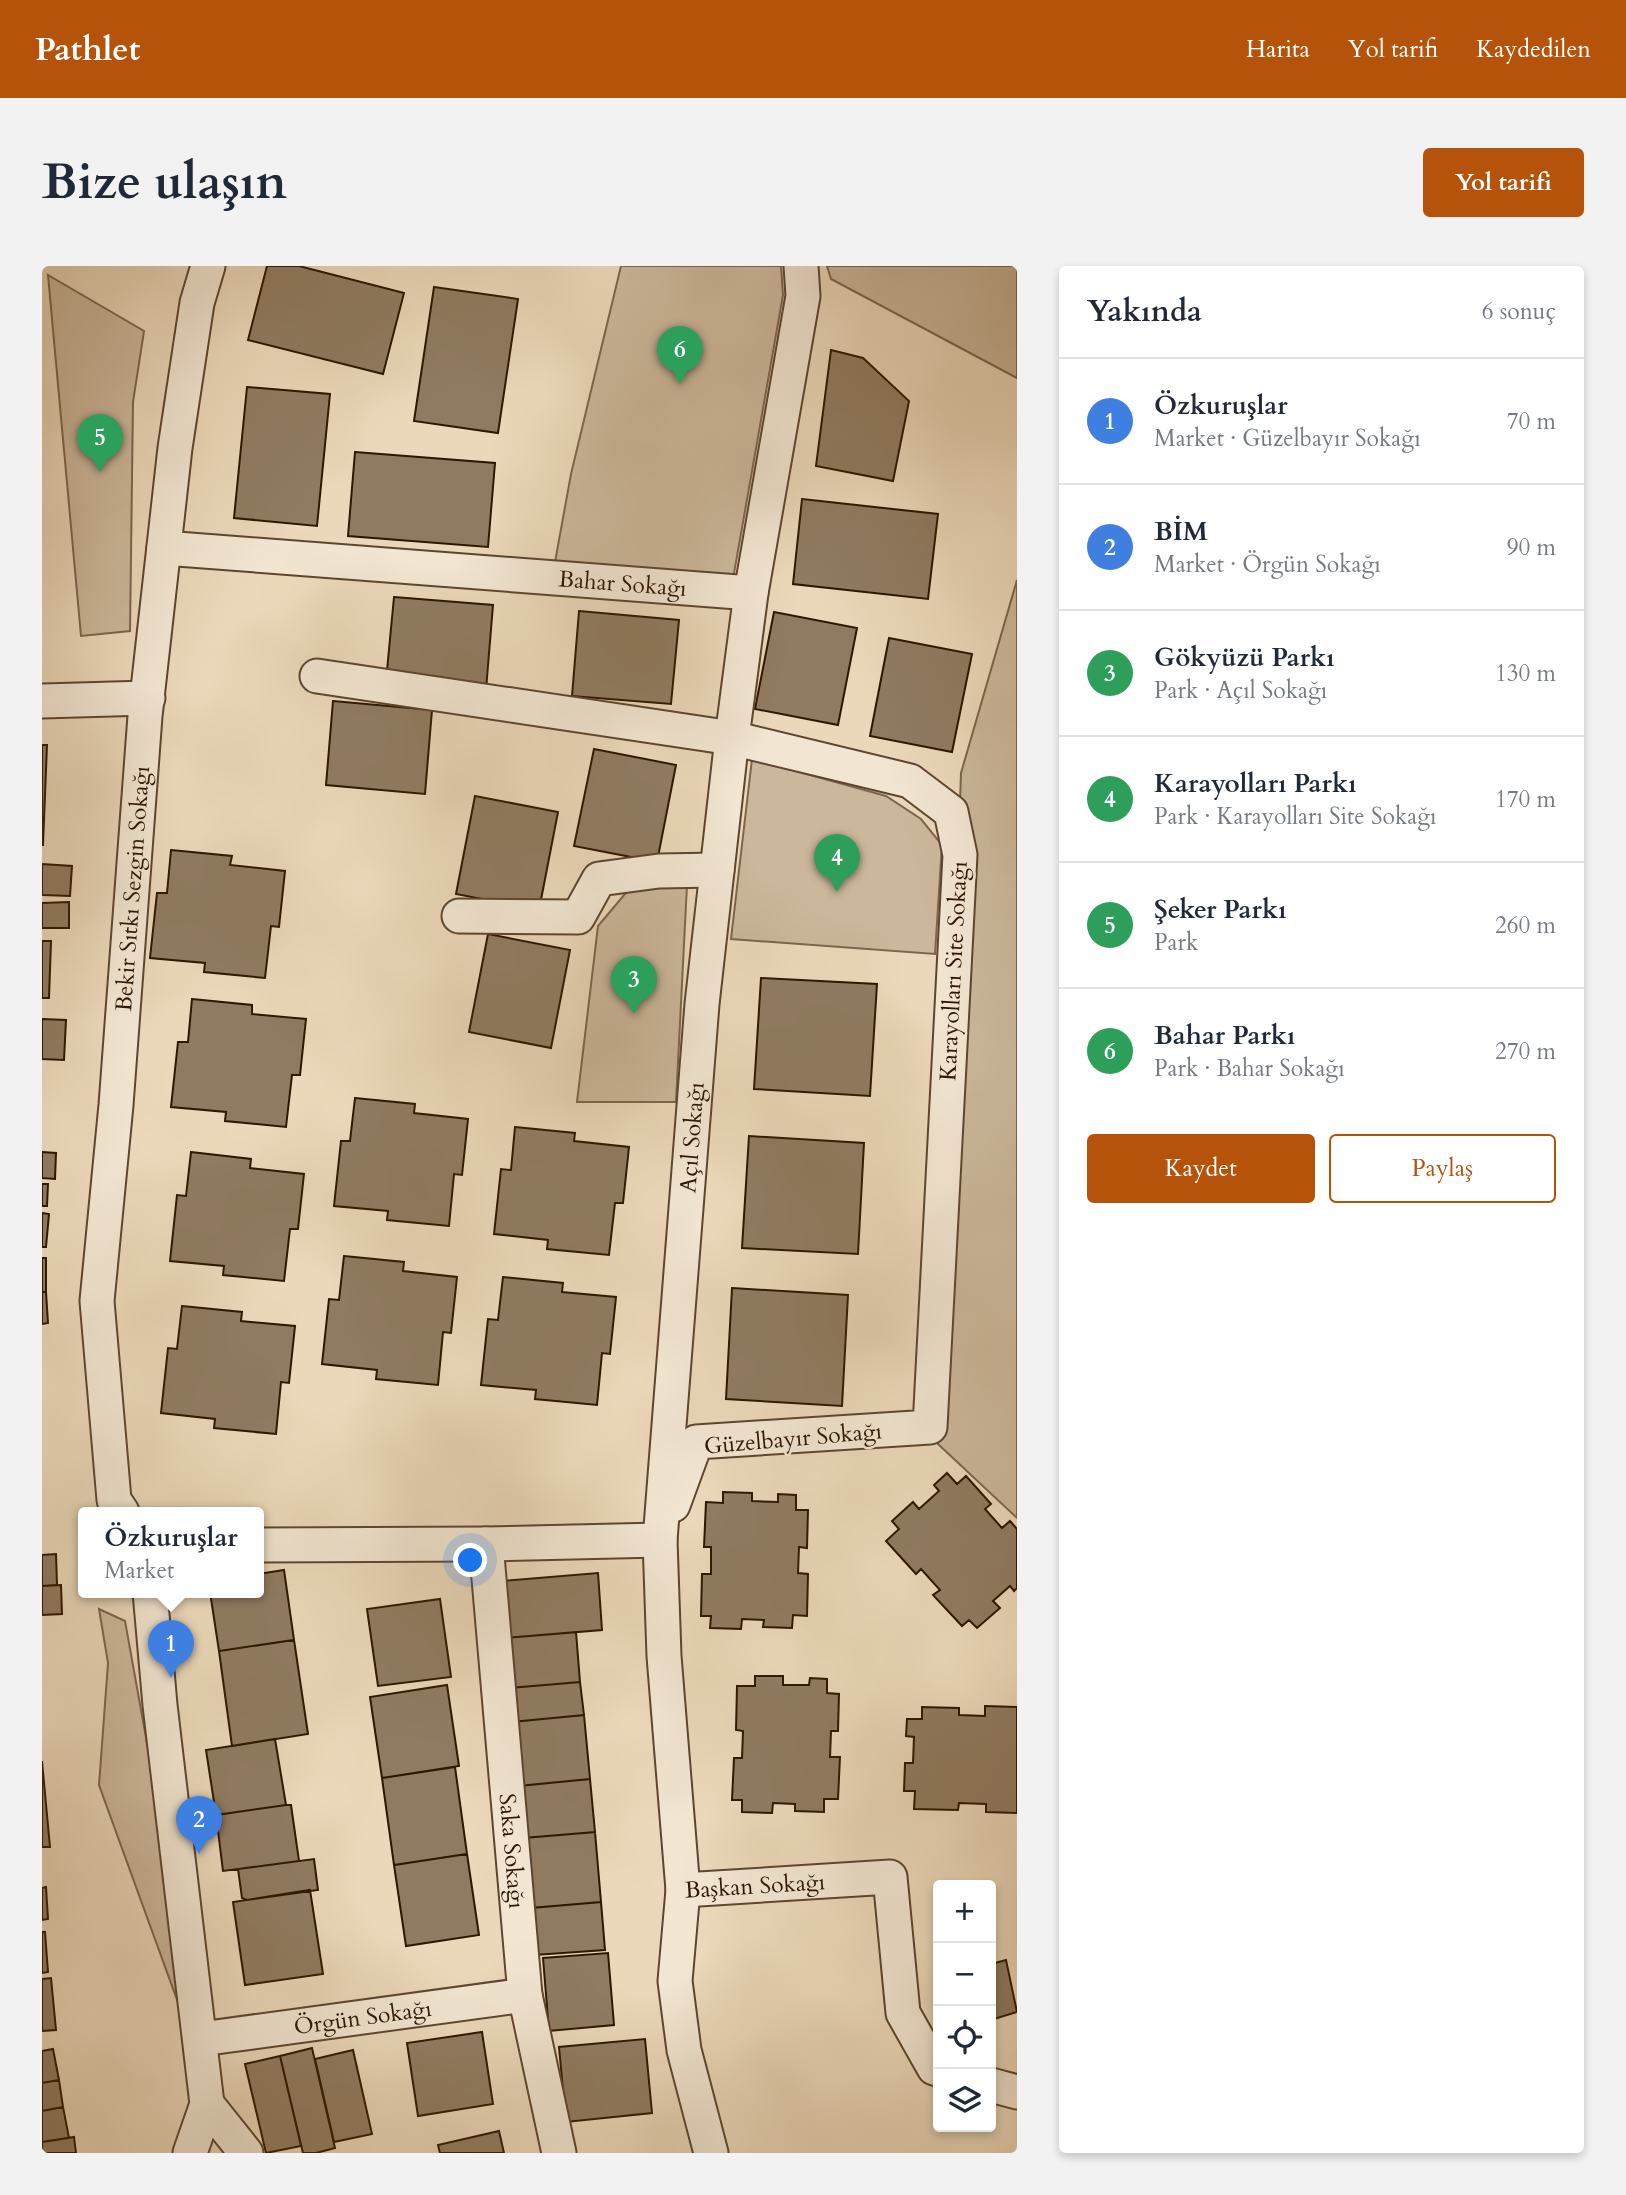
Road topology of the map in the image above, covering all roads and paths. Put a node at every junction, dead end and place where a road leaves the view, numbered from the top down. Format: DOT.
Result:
graph roads {
  1 [pos="208,266"];
  2 [pos="801,266"];
  3 [pos="164,548"];
  4 [pos="751,593"];
  5 [pos="317,676"];
  6 [pos="148,698"];
  7 [pos="42,701"];
  8 [pos="732,738"];
  9 [pos="717,870"];
  10 [pos="459,916"];
  11 [pos="930,1427"];
  12 [pos="119,1507"];
  13 [pos="660,1539"];
  14 [pos="486,1544"];
  15 [pos="264,1545"];
  16 [pos="151,1598"];
  17 [pos="683,1889"];
  18 [pos="525,1995"];
  19 [pos="201,2039"];
  20 [pos="933,2066"];
  21 [pos="996,2086"];
  22 [pos="1017,2092"];
  23 [pos="207,2104"];
  24 [pos="190,2153"];
  25 [pos="246,2153"];
  26 [pos="559,2153"];
  27 [pos="711,2153"];
  1 -- 3 [label="street, Bekir Sıtkı Sezgin Sokağı"];
  2 -- 4 [label="street"];
  3 -- 4 [label="street, Bahar Sokağı"];
  3 -- 6 [label="street, Bekir Sıtkı Sezgin Sokağı"];
  4 -- 8 [label="street"];
  5 -- 8 [label="street, Karayolları Site Sokağı"];
  6 -- 7 [label="street"];
  6 -- 12 [label="street, Bekir Sıtkı Sezgin Sokağı"];
  8 -- 9 [label="street, Açıl Sokağı"];
  8 -- 11 [label="street, Karayolları Site Sokağı"];
  9 -- 10 [label="street"];
  9 -- 13 [label="street, Açıl Sokağı"];
  11 -- 13 [label="street, Güzelbayır Sokağı"];
  13 -- 14 [label="street"];
  13 -- 17 [label="street, Başkan Sokağı"];
  14 -- 15 [label="street"];
  14 -- 18 [label="street, Saka Sokağı"];
  16 -- 19 [label="street"];
  17 -- 20 [label="street, Başkan Sokağı"];
  17 -- 27 [label="street"];
  18 -- 19 [label="street, Örgün Sokağı"];
  18 -- 26 [label="street, Saka Sokağı"];
  19 -- 23 [label="street"];
  21 -- 22 [label="street"];
  23 -- 24 [label="street"];
  23 -- 25 [label="street"];
}
